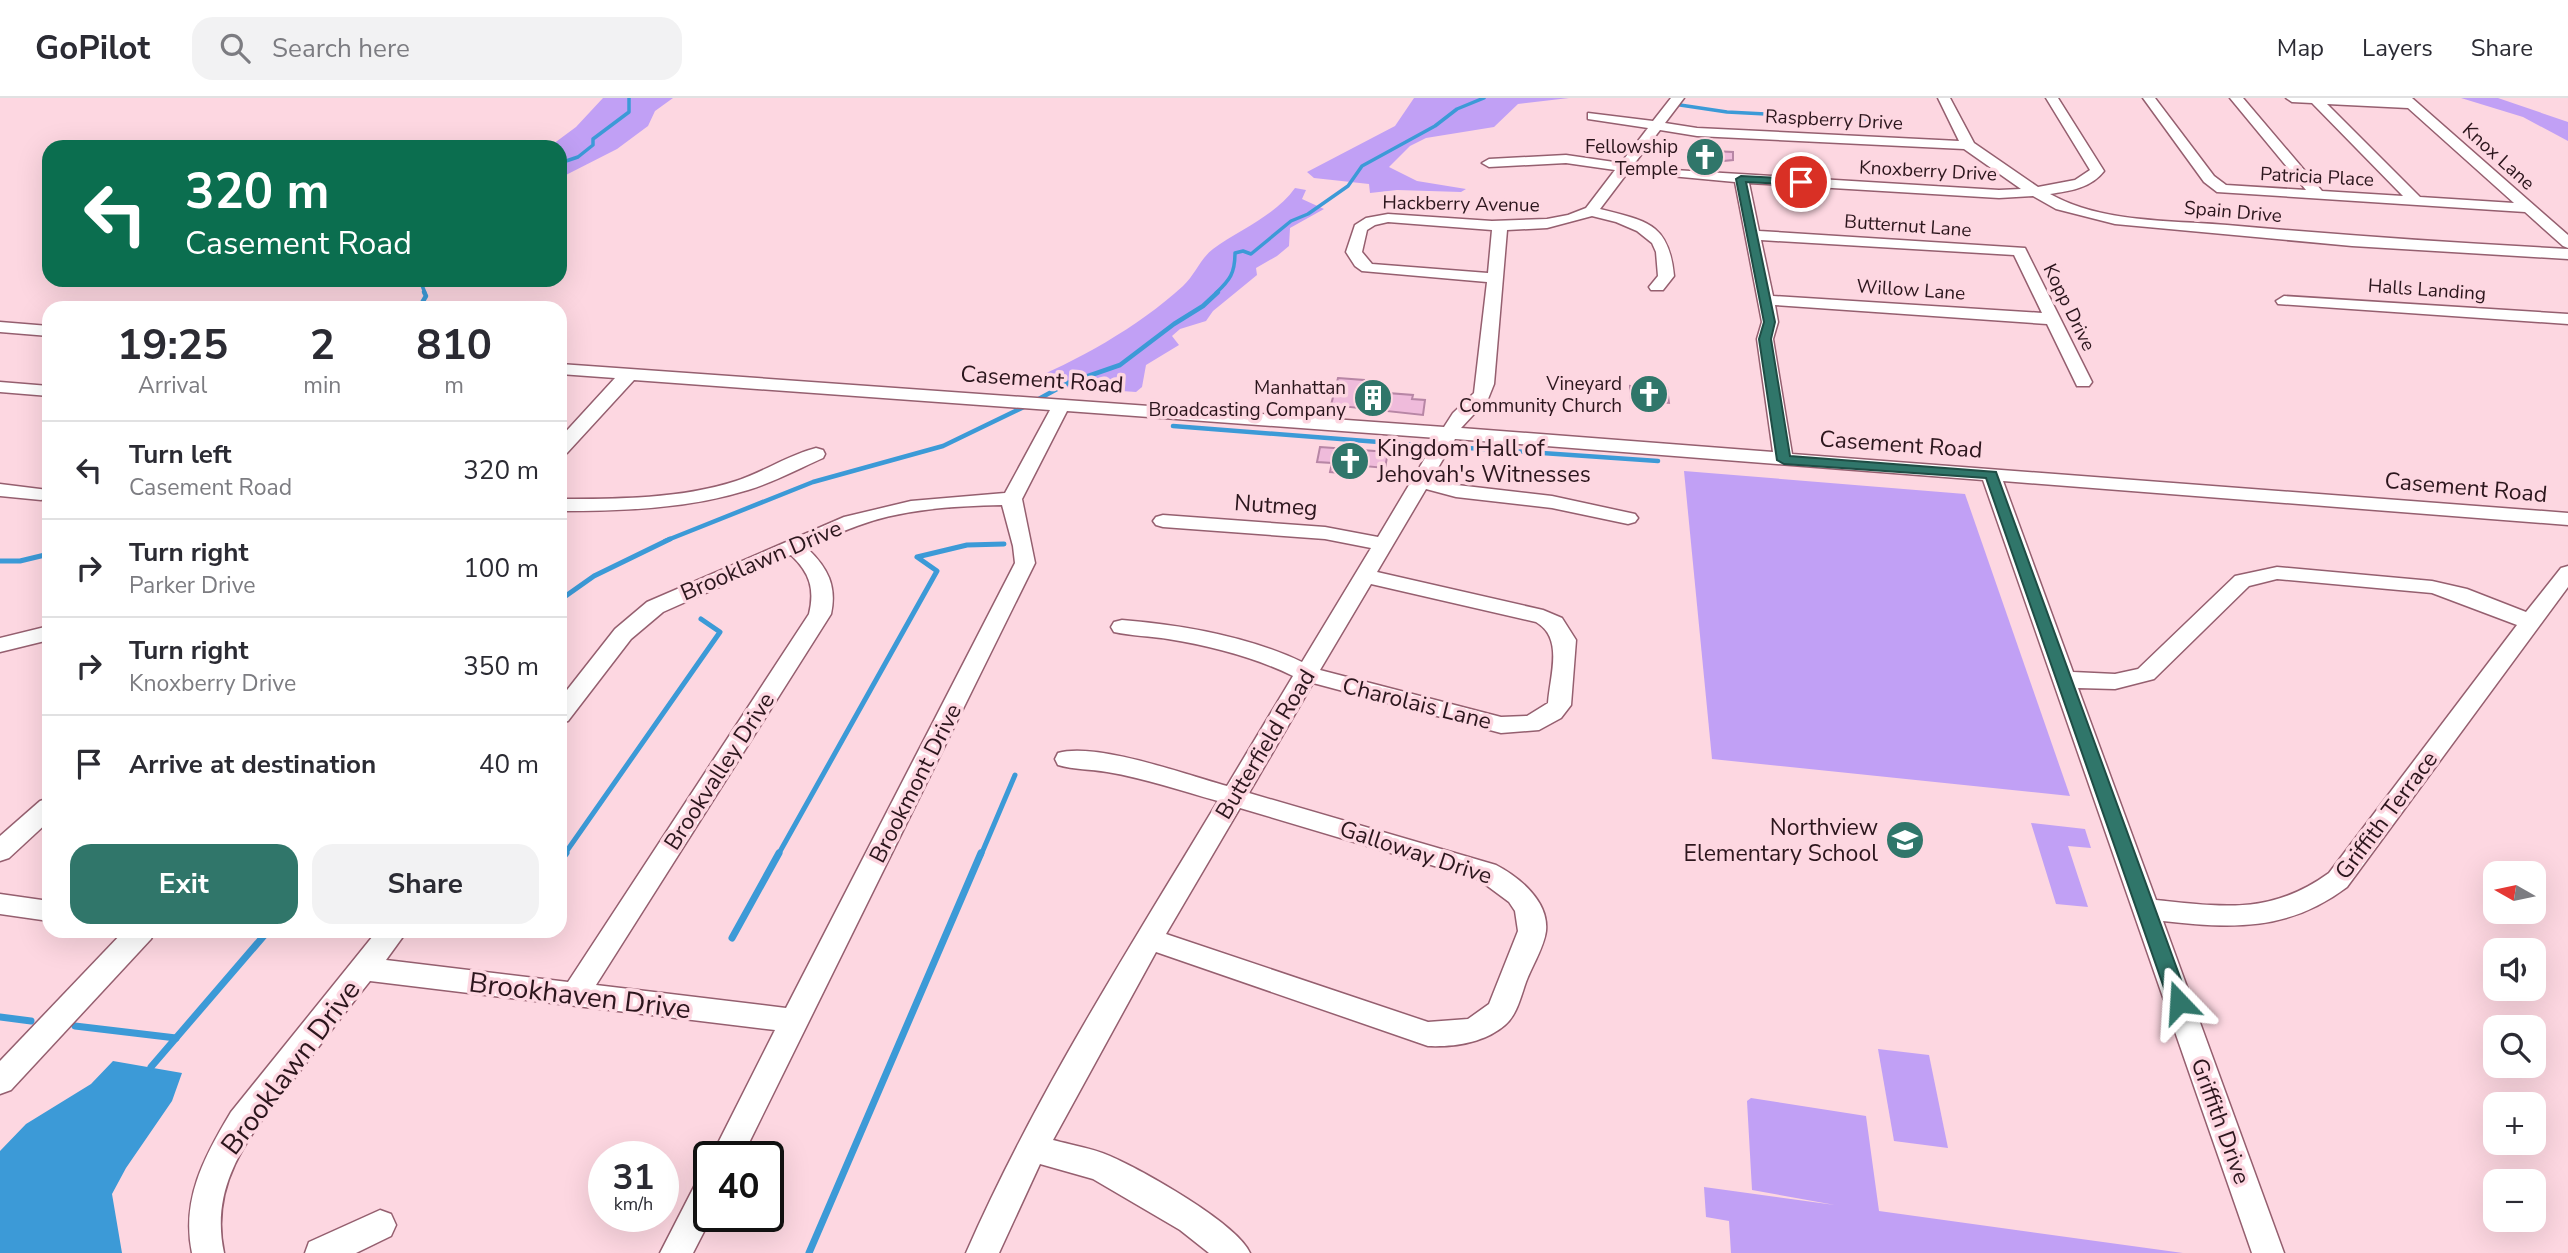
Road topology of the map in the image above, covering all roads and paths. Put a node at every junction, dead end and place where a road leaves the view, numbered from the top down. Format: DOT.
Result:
graph roads {
  1 [pos="1678,98"];
  2 [pos="1944,98"];
  3 [pos="2052,98"];
  4 [pos="2149,98"];
  5 [pos="2236,98"];
  6 [pos="2292,98"];
  7 [pos="2315,99"];
  8 [pos="2409,101"];
  9 [pos="1593,116"];
  10 [pos="1656,126"];
  11 [pos="1968,145"];
  12 [pos="1489,163"];
  13 [pos="1623,167"];
  14 [pos="1741,179"];
  15 [pos="2034,191"];
  16 [pos="2319,196"];
  17 [pos="2416,201"];
  18 [pos="2528,208"];
  19 [pos="1591,211"];
  20 [pos="1500,224"];
  21 [pos="1752,235"];
  22 [pos="2568,243"];
  23 [pos="2020,251"];
  24 [pos="2568,254"];
  25 [pos="1493,278"];
  26 [pos="1657,287"];
  27 [pos="1766,300"];
  28 [pos="2284,301"];
  29 [pos="2053,319"];
  30 [pos="2568,319"];
  31 [pos="0,327"];
  32 [pos="25,329"];
  33 [pos="42,330"];
  34 [pos="0,344"];
  35 [pos="567,369"];
  36 [pos="629,373"];
  37 [pos="2083,382"];
  38 [pos="0,387"];
  39 [pos="42,390"];
  40 [pos="1053,404"];
  41 [pos="1450,433"];
  42 [pos="567,441"];
  43 [pos="816,454"];
  44 [pos="1784,460"];
  45 [pos="1991,475"];
  46 [pos="1421,481"];
  47 [pos="0,490"];
  48 [pos="41,494"];
  49 [pos="1012,499"];
  50 [pos="567,505"];
  51 [pos="1628,518"];
  52 [pos="2568,519"];
  53 [pos="1163,521"];
  54 [pos="1384,544"];
  55 [pos="795,547"];
  56 [pos="2568,572"];
  57 [pos="1365,576"];
  58 [pos="2531,622"];
  59 [pos="1122,628"];
  60 [pos="42,635"];
  61 [pos="0,645"];
  62 [pos="1307,674"];
  63 [pos="2064,679"];
  64 [pos="567,706"];
  65 [pos="1067,759"];
  66 [pos="1234,797"];
  67 [pos="42,813"];
  68 [pos="0,852"];
  69 [pos="0,904"];
  70 [pos="2145,909"];
  71 [pos="42,910"];
  72 [pos="134,938"];
  73 [pos="388,938"];
  74 [pos="1149,939"];
  75 [pos="364,968"];
  76 [pos="575,994"];
  77 [pos="796,1021"];
  78 [pos="0,1081"];
  79 [pos="734,1141"];
  80 [pos="1032,1148"];
  81 [pos="693,1220"];
  82 [pos="380,1225"];
  83 [pos="2274,1252"];
  84 [pos="208,1253"];
  85 [pos="321,1253"];
  86 [pos="676,1253"];
  87 [pos="982,1253"];
  88 [pos="1234,1253"];
  1 -- 10 [label="street"];
  2 -- 11 [label="street, Spain Drive"];
  3 -- 15 [label="street, Knoxberry Drive"];
  4 -- 16 [label="street, Patricia Place"];
  5 -- 16 [label="street"];
  6 -- 7 [label="street"];
  7 -- 8 [label="street"];
  7 -- 17 [label="street"];
  8 -- 18 [label="street, Knox Lane"];
  9 -- 10 [label="street, Raspberry Drive"];
  10 -- 11 [label="street, Raspberry Drive"];
  10 -- 13 [label="street"];
  11 -- 15 [label="street, Spain Drive"];
  12 -- 13 [label="street, Knoxberry Drive"];
  13 -- 14 [label="street, Knoxberry Drive"];
  13 -- 19 [label="street"];
  14 -- 15 [label="street, Knoxberry Drive"];
  14 -- 21 [label="street"];
  15 -- 24 [label="street, Spain Drive"];
  16 -- 17 [label="street, Patricia Place"];
  17 -- 18 [label="street, Patricia Place"];
  18 -- 22 [label="street, Knox Lane"];
  19 -- 20 [label="street, Hackberry Avenue"];
  19 -- 26 [label="street"];
  20 -- 25 [label="street, Butterfield Road"];
  20 -- 25 [label="street, Hackberry Avenue"];
  21 -- 23 [label="street, Butternut Lane"];
  21 -- 27 [label="street"];
  23 -- 29 [label="street, Kopp Drive"];
  25 -- 41 [label="street, Butterfield Road"];
  27 -- 29 [label="street, Willow Lane"];
  27 -- 44 [label="street"];
  28 -- 30 [label="street, Halls Landing"];
  29 -- 37 [label="street, Kopp Drive"];
  31 -- 32 [label="street"];
  32 -- 33 [label="street"];
  32 -- 34 [label="street"];
  35 -- 36 [label="street, Casement Road"];
  36 -- 40 [label="street, Casement Road"];
  36 -- 42 [label="street"];
  38 -- 39 [label="street"];
  40 -- 41 [label="street, Casement Road"];
  40 -- 49 [label="street"];
  41 -- 44 [label="street, Casement Road"];
  41 -- 46 [label="street, Butterfield Road"];
  43 -- 50 [label="street"];
  44 -- 45 [label="street, Casement Road"];
  45 -- 52 [label="street, Casement Road"];
  45 -- 63 [label="street, Griffith Drive"];
  46 -- 51 [label="street"];
  46 -- 54 [label="street, Butterfield Road"];
  47 -- 48 [label="street"];
  49 -- 55 [label="street, Brooklawn Drive"];
  49 -- 77 [label="street, Brookmont Drive"];
  53 -- 54 [label="street, Nutmeg"];
  54 -- 57 [label="street, Butterfield Road"];
  55 -- 64 [label="street, Brooklawn Drive"];
  55 -- 76 [label="street, Brookvalley Drive"];
  56 -- 58 [label="street, Griffith Terrace"];
  57 -- 62 [label="street, Butterfield Road"];
  57 -- 62 [label="street, Charolais Lane"];
  58 -- 63 [label="street"];
  58 -- 70 [label="street, Griffith Terrace"];
  59 -- 62 [label="street, Charolais Lane"];
  60 -- 61 [label="street"];
  62 -- 66 [label="street, Butterfield Road"];
  63 -- 70 [label="street, Griffith Drive"];
  65 -- 66 [label="street, Galloway Drive"];
  66 -- 74 [label="street, Butterfield Road"];
  66 -- 74 [label="street, Galloway Drive"];
  67 -- 68 [label="street"];
  69 -- 71 [label="street"];
  70 -- 83 [label="street, Griffith Drive"];
  72 -- 78 [label="street"];
  73 -- 75 [label="street, Brooklawn Drive"];
  74 -- 80 [label="street, Butterfield Road"];
  75 -- 76 [label="street, Brookhaven Drive"];
  75 -- 84 [label="street, Brooklawn Drive"];
  76 -- 77 [label="street, Brookhaven Drive"];
  77 -- 79 [label="street, Brookmont Drive"];
  80 -- 87 [label="street, Butterfield Road"];
  80 -- 88 [label="street"];
  81 -- 86 [label="street"];
  82 -- 85 [label="street"];
}
